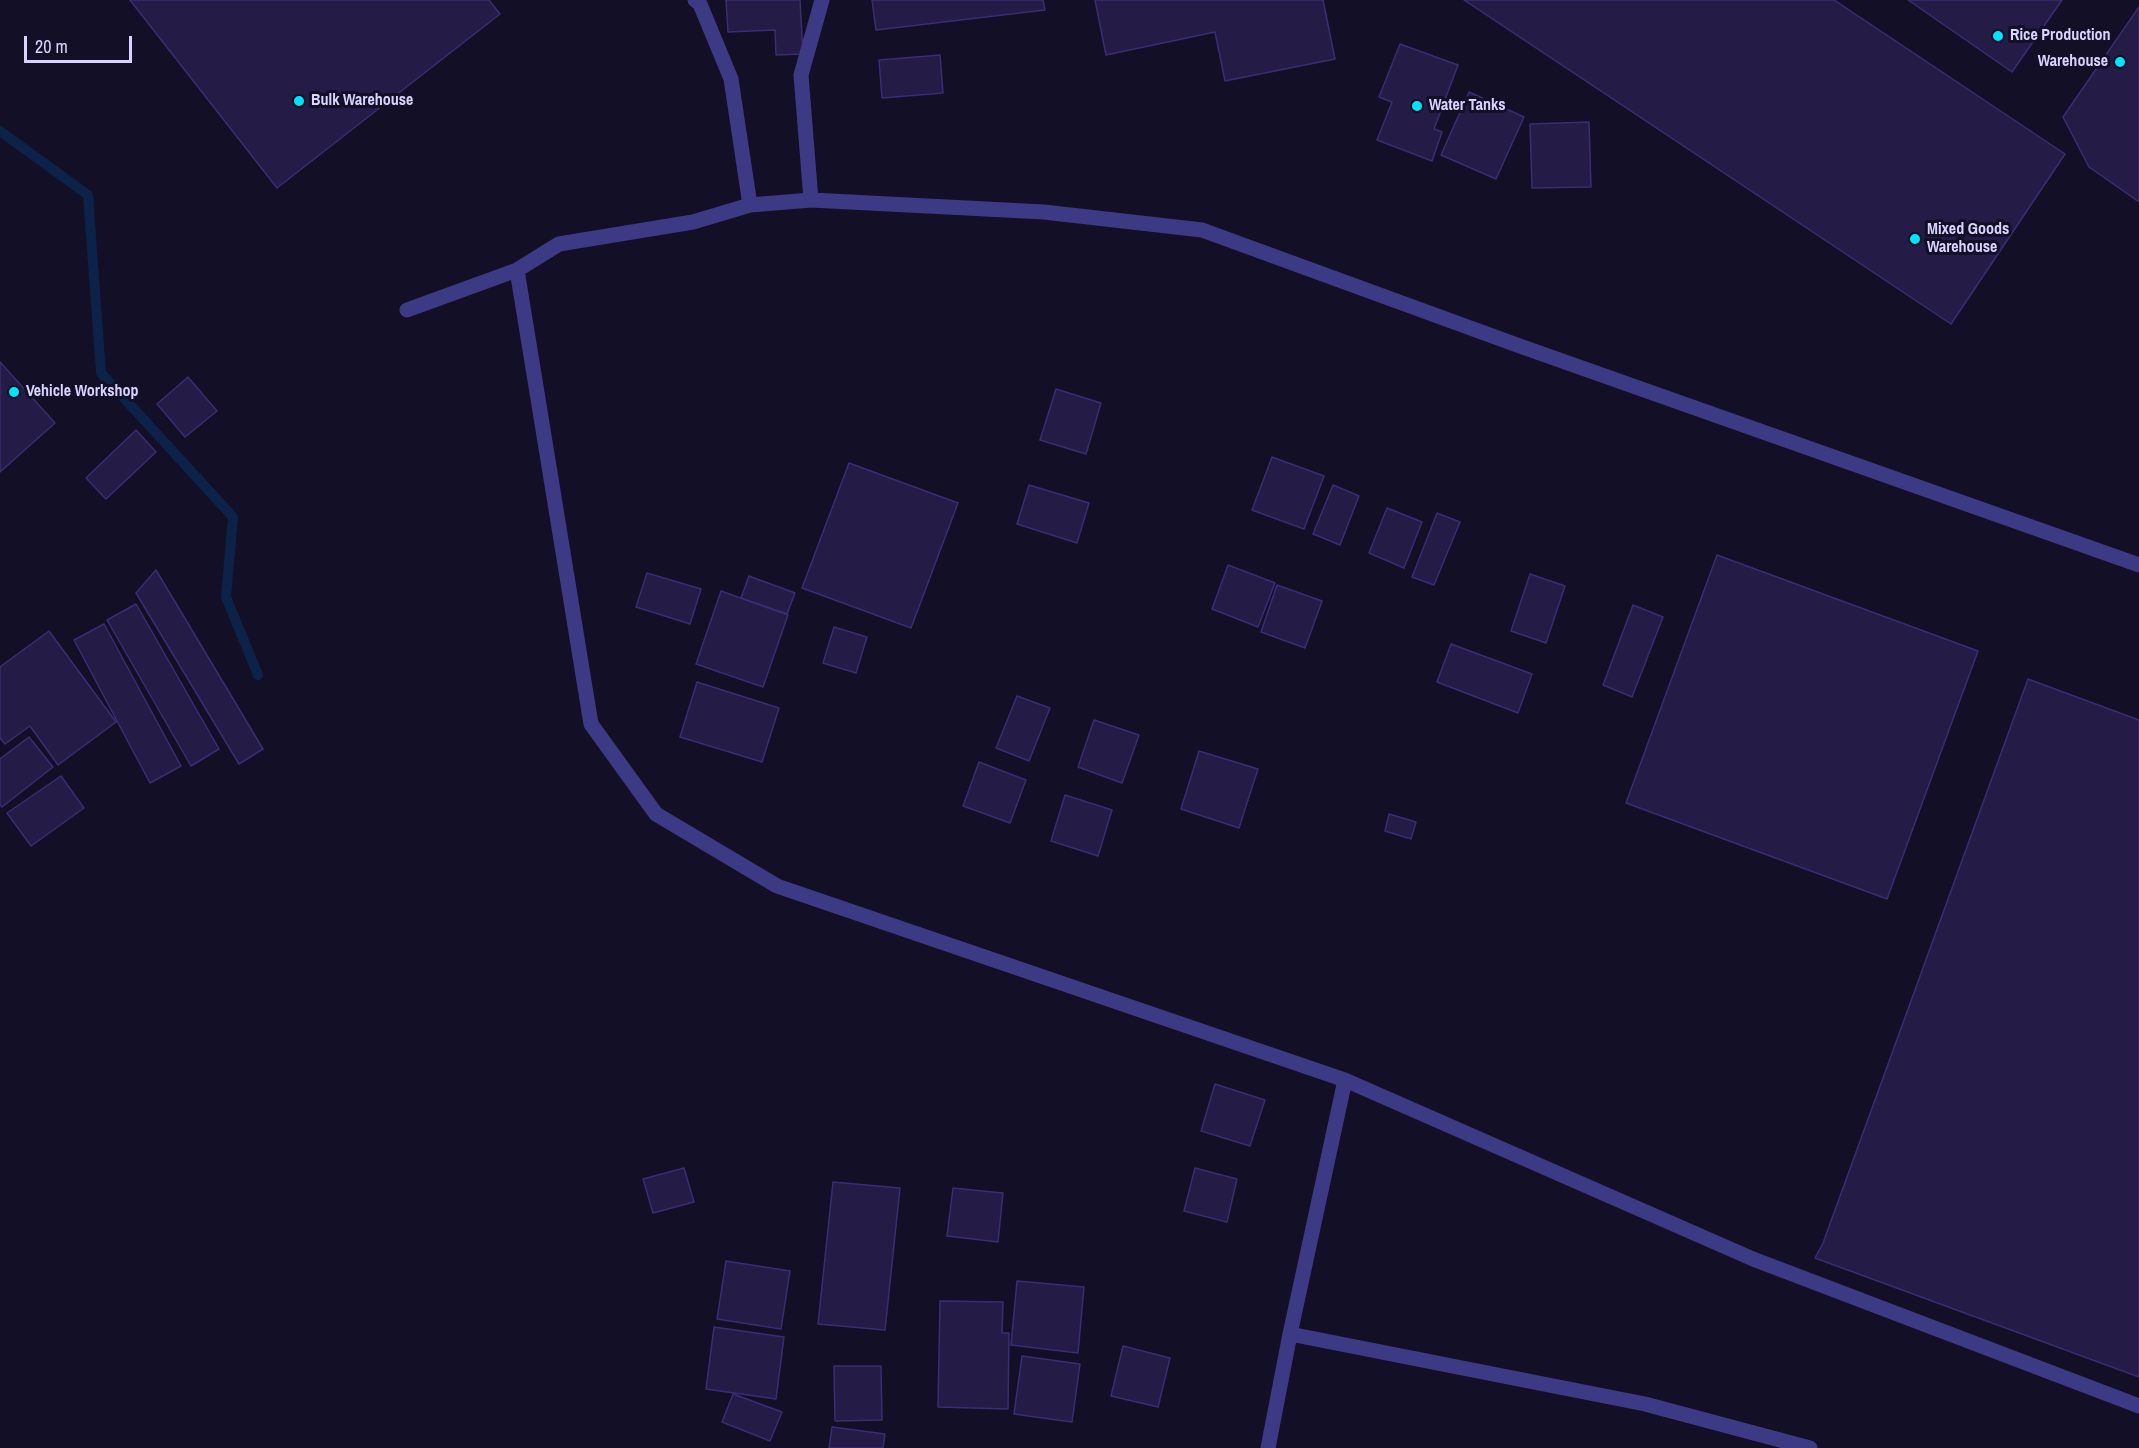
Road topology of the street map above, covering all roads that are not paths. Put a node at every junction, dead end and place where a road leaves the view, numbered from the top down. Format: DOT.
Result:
graph roads {
  1 [pos="695,0"];
  2 [pos="822,0"];
  3 [pos="811,200"];
  4 [pos="750,205"];
  5 [pos="518,270"];
  6 [pos="407,310"];
  7 [pos="2139,565"];
  8 [pos="1345,1080"];
  9 [pos="1290,1334"];
  10 [pos="2139,1406"];
  11 [pos="1268,1448"];
  12 [pos="1810,1448"];
  1 -- 4 [label="lane"];
  2 -- 3 [label="lane"];
  3 -- 4 [label="lane"];
  3 -- 7 [label="lane"];
  4 -- 5 [label="lane"];
  5 -- 6 [label="lane"];
  5 -- 8 [label="lane"];
  8 -- 9 [label="lane"];
  8 -- 10 [label="lane"];
  9 -- 11 [label="lane"];
  9 -- 12 [label="lane"];
}
